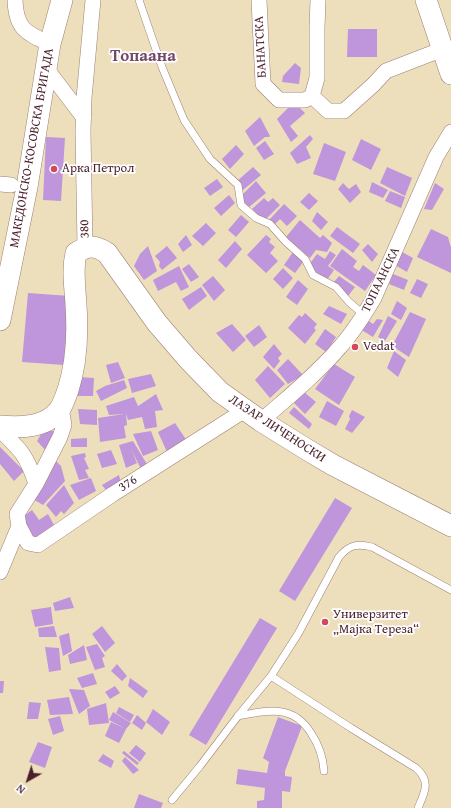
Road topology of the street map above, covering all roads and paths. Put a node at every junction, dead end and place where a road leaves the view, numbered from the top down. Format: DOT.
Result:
graph roads {
  1 [pos="15,0"];
  2 [pos="62,0"];
  3 [pos="94,0"];
  4 [pos="139,0"];
  5 [pos="259,0"];
  6 [pos="318,0"];
  7 [pos="426,0"];
  8 [pos="50,44"];
  9 [pos="443,49"];
  10 [pos="46,68"];
  11 [pos="451,74"];
  12 [pos="312,96"];
  13 [pos="84,118"];
  14 [pos="451,132"];
  15 [pos="85,247"];
  16 [pos="364,315"];
  17 [pos="0,320"];
  18 [pos="61,408"];
  19 [pos="253,416"];
  20 [pos="0,426"];
  21 [pos="0,430"];
  22 [pos="36,484"];
  23 [pos="19,526"];
  24 [pos="451,526"];
  25 [pos="0,572"];
  26 [pos="451,590"];
  27 [pos="271,676"];
  28 [pos="238,716"];
  29 [pos="324,771"];
  30 [pos="172,800"];
  31 [pos="418,808"];
  1 -- 8 [label="street"];
  2 -- 8 [label="street, МАКЕДОНСКО-КОСОВСКА БРИГАДА"];
  3 -- 13 [label="street, 380"];
  4 -- 16 [label="lane"];
  5 -- 12 [label="street, БАНАТСКА"];
  6 -- 12 [label="street"];
  7 -- 9 [label="street"];
  8 -- 10 [label="street, МАКЕДОНСКО-КОСОВСКА БРИГАДА"];
  9 -- 11 [label="street"];
  9 -- 12 [label="street"];
  10 -- 13 [label="street"];
  10 -- 17 [label="street, МАКЕДОНСКО-КОСОВСКА БРИГАДА"];
  13 -- 15 [label="street, 380"];
  14 -- 16 [label="street, ТОПААНСКА"];
  15 -- 18 [label="street, 380"];
  15 -- 19 [label="street, ЛАЗАР ЛИЧЕНОСКИ"];
  16 -- 19 [label="street, ТОПААНСКА"];
  18 -- 20 [label="street"];
  18 -- 22 [label="street"];
  19 -- 23 [label="street, 376"];
  19 -- 24 [label="street, ЛАЗАР ЛИЧЕНОСКИ"];
  21 -- 22 [label="street"];
  22 -- 23 [label="street"];
  23 -- 25 [label="street"];
  26 -- 27 [label="lane"];
  27 -- 28 [label="lane"];
  27 -- 31 [label="lane"];
  28 -- 29 [label="lane"];
  28 -- 30 [label="lane"];
}
